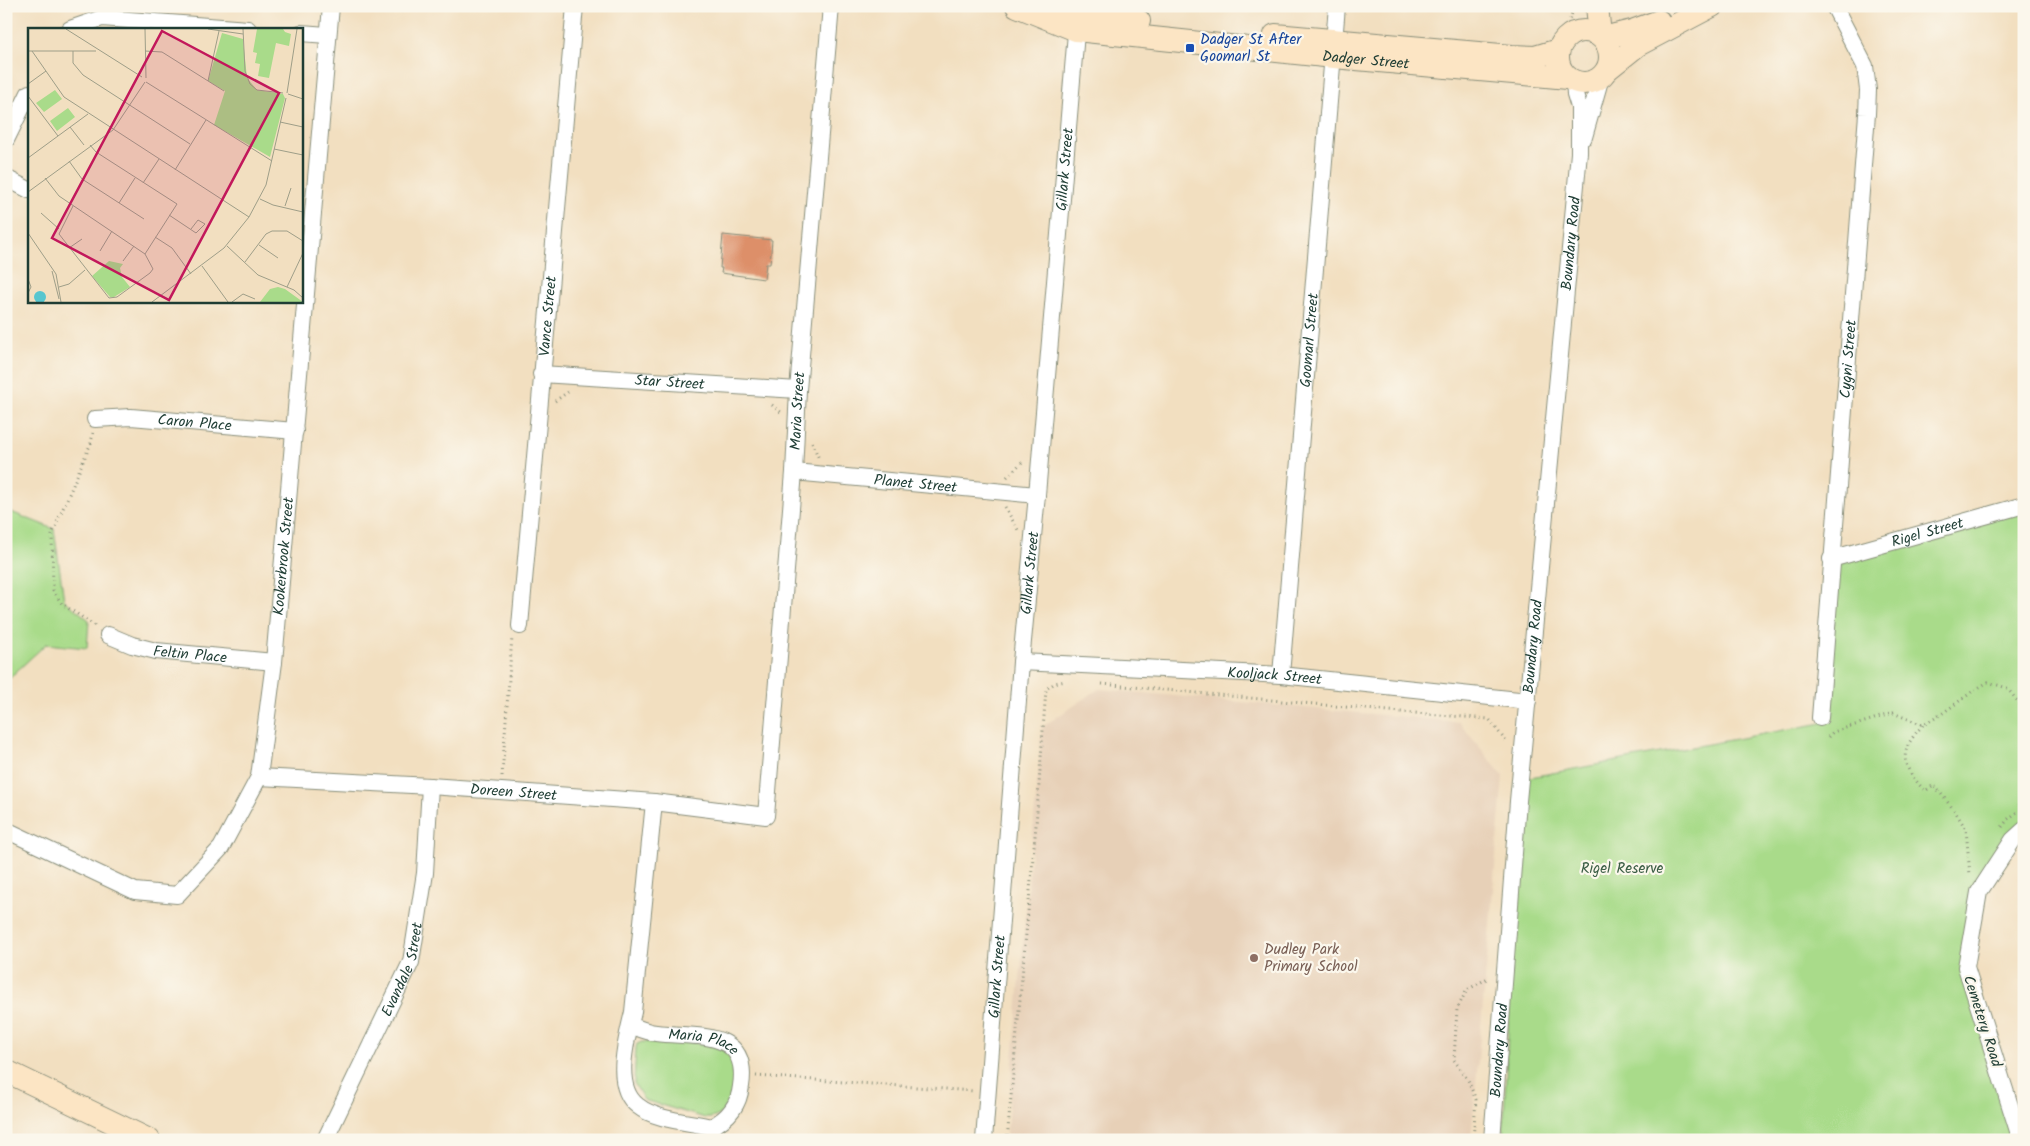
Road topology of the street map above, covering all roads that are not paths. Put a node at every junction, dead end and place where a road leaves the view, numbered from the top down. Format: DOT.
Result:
graph roads {
  1 [pos="331,6"];
  2 [pos="575,6"];
  3 [pos="831,6"];
  4 [pos="1017,6"];
  5 [pos="1337,6"];
  6 [pos="1584,6"];
  7 [pos="1597,6"];
  8 [pos="1687,6"];
  9 [pos="1712,6"];
  10 [pos="1834,6"];
  11 [pos="100,12"];
  12 [pos="1073,13"];
  13 [pos="72,28"];
  14 [pos="239,28"];
  15 [pos="1575,32"];
  16 [pos="302,33"];
  17 [pos="327,35"];
  18 [pos="1601,37"];
  19 [pos="1334,49"];
  20 [pos="1558,50"];
  21 [pos="1604,73"];
  22 [pos="1571,80"];
  23 [pos="28,95"];
  24 [pos="6,140"];
  25 [pos="1579,153"];
  26 [pos="6,178"];
  27 [pos="28,189"];
  28 [pos="541,374"];
  29 [pos="798,390"];
  30 [pos="95,419"];
  31 [pos="295,431"];
  32 [pos="794,472"];
  33 [pos="1037,495"];
  34 [pos="2024,505"];
  35 [pos="1831,559"];
  36 [pos="520,626"];
  37 [pos="108,635"];
  38 [pos="274,662"];
  39 [pos="1021,662"];
  40 [pos="1281,675"];
  41 [pos="1528,701"];
  42 [pos="1820,718"];
  43 [pos="260,778"];
  44 [pos="430,786"];
  45 [pos="654,802"];
  46 [pos="766,816"];
  47 [pos="6,830"];
  48 [pos="2024,830"];
  49 [pos="630,1025"];
  50 [pos="6,1071"];
  51 [pos="2020,1138"];
  52 [pos="149,1140"];
  53 [pos="325,1140"];
  54 [pos="984,1140"];
  55 [pos="1492,1140"];
  1 -- 17 [label="street, Kookerbrook Street"];
  2 -- 28 [label="street, Vance Street"];
  3 -- 29 [label="street, Maria Street"];
  4 -- 12 [label="street, Dadger Street"];
  5 -- 19 [label="street, Goomarl Street"];
  6 -- 15 [label="street"];
  7 -- 18 [label="street"];
  8 -- 18 [label="street"];
  9 -- 21 [label="street"];
  10 -- 35 [label="street, Cygni Street"];
  11 -- 13 [label="street"];
  11 -- 14 [label="street"];
  12 -- 19 [label="street, Dadger Street"];
  12 -- 33 [label="street, Gillark Street"];
  15 -- 18 [label="street"];
  15 -- 20 [label="street"];
  16 -- 17 [label="street"];
  17 -- 31 [label="street, Kookerbrook Street"];
  18 -- 21 [label="street"];
  19 -- 20 [label="street, Dadger Street"];
  19 -- 22 [label="street, Dadger Street"];
  19 -- 40 [label="street, Goomarl Street"];
  20 -- 22 [label="street"];
  21 -- 22 [label="street"];
  21 -- 25 [label="street, Boundary Road"];
  22 -- 25 [label="street, Boundary Road"];
  23 -- 24 [label="street"];
  25 -- 41 [label="street, Boundary Road"];
  26 -- 27 [label="street"];
  28 -- 29 [label="street, Star Street"];
  28 -- 36 [label="street, Vance Street"];
  29 -- 32 [label="street, Maria Street"];
  30 -- 31 [label="street, Caron Place"];
  31 -- 38 [label="street, Kookerbrook Street"];
  32 -- 33 [label="street, Planet Street"];
  32 -- 46 [label="street, Maria Street"];
  33 -- 39 [label="street, Gillark Street"];
  34 -- 35 [label="street, Rigel Street"];
  35 -- 42 [label="street, Cygni Street"];
  37 -- 38 [label="street, Feltin Place"];
  38 -- 43 [label="street, Kookerbrook Street"];
  39 -- 40 [label="street, Kooljack Street"];
  39 -- 54 [label="street, Gillark Street"];
  40 -- 41 [label="street, Kooljack Street"];
  41 -- 55 [label="street, Boundary Road"];
  43 -- 44 [label="street, Doreen Street"];
  43 -- 47 [label="street, Kookerbrook Street"];
  44 -- 45 [label="street, Doreen Street"];
  44 -- 53 [label="street, Evandale Street"];
  45 -- 46 [label="street, Doreen Street"];
  45 -- 49 [label="street, Maria Place"];
  48 -- 51 [label="street, Cemetery Road"];
  49 -- 49 [label="street, Maria Place"];
  50 -- 52 [label="street"];
}
